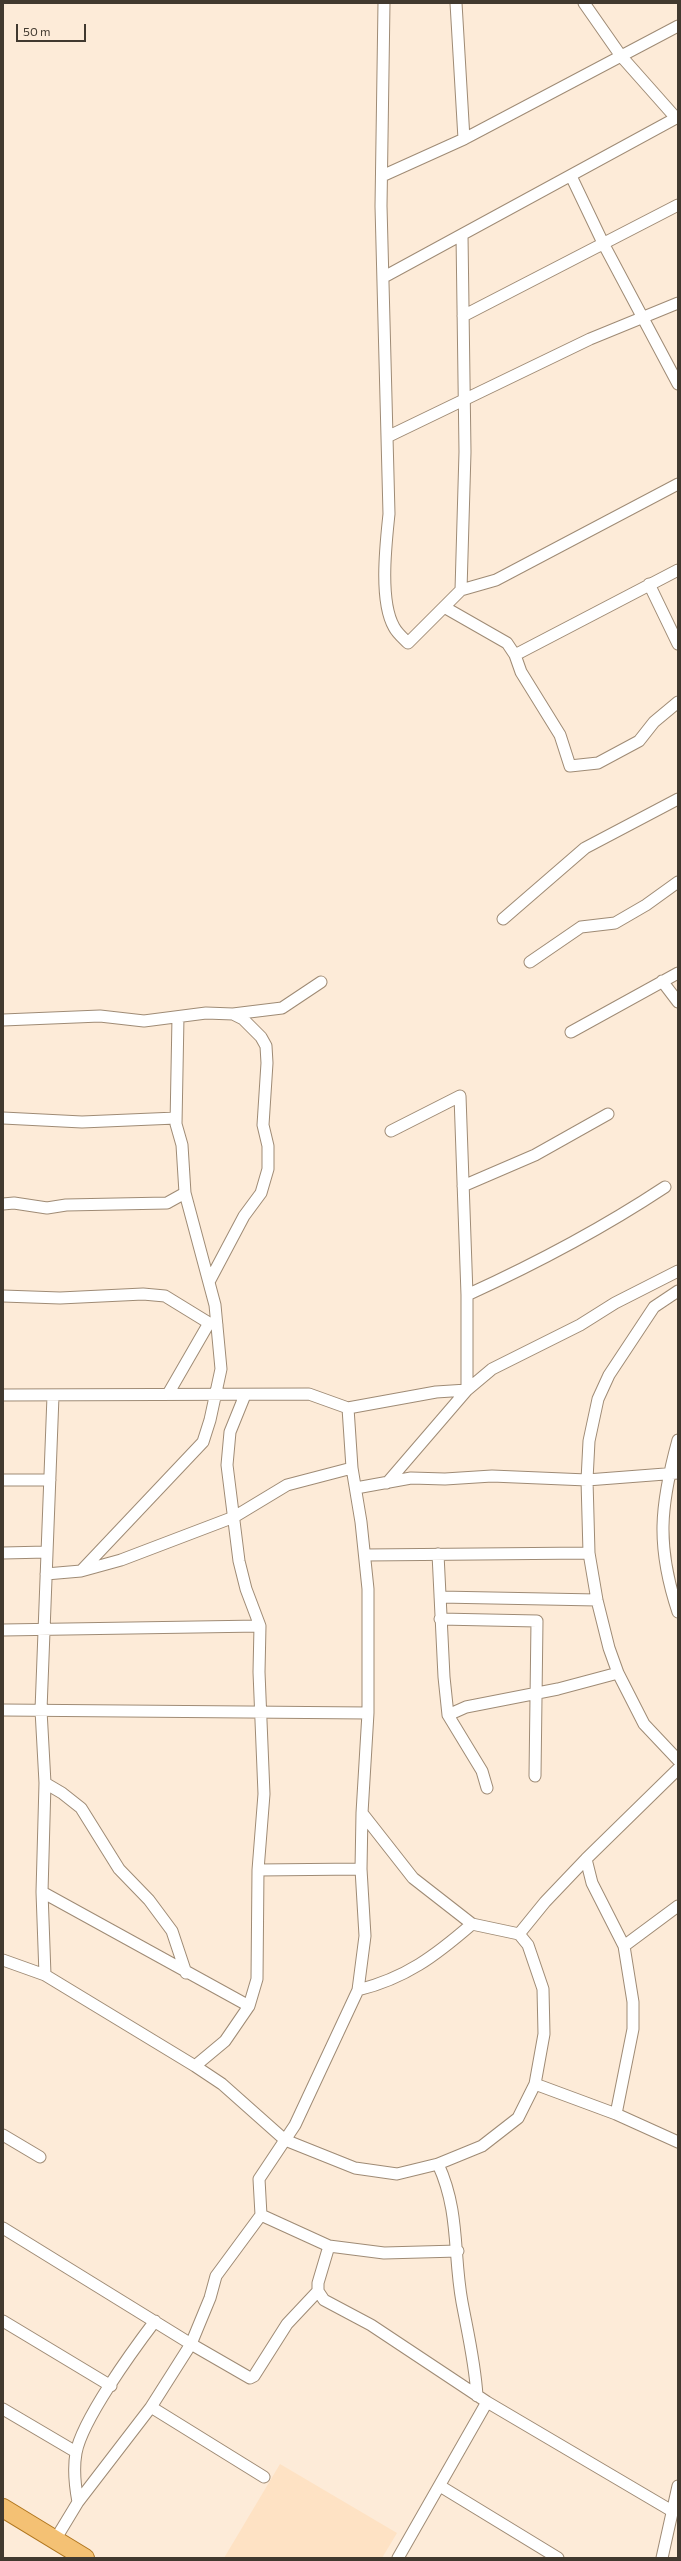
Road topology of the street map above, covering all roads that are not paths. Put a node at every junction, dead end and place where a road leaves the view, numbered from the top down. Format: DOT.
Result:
graph roads {
  1 [pos="384,3"];
  2 [pos="456,3"];
  3 [pos="584,3"];
  4 [pos="678,26"];
  5 [pos="621,56"];
  6 [pos="677,118"];
  7 [pos="464,139"];
  8 [pos="382,176"];
  9 [pos="571,176"];
  10 [pos="678,205"];
  11 [pos="462,235"];
  12 [pos="603,244"];
  13 [pos="384,277"];
  14 [pos="678,303"];
  15 [pos="463,316"];
  16 [pos="642,316"];
  17 [pos="678,384"];
  18 [pos="464,400"];
  19 [pos="387,437"];
  20 [pos="678,484"];
  21 [pos="678,570"];
  22 [pos="649,584"];
  23 [pos="461,590"];
  24 [pos="444,607"];
  25 [pos="678,641"];
  26 [pos="515,655"];
  27 [pos="678,702"];
  28 [pos="678,799"];
  29 [pos="678,882"];
  30 [pos="503,919"];
  31 [pos="530,962"];
  32 [pos="678,973"];
  33 [pos="662,981"];
  34 [pos="321,982"];
  35 [pos="678,1002"];
  36 [pos="233,1014"];
  37 [pos="178,1017"];
  38 [pos="3,1020"];
  39 [pos="571,1032"];
  40 [pos="608,1114"];
  41 [pos="3,1118"];
  42 [pos="176,1118"];
  43 [pos="391,1131"];
  44 [pos="463,1186"];
  45 [pos="666,1187"];
  46 [pos="185,1194"];
  47 [pos="3,1204"];
  48 [pos="678,1271"];
  49 [pos="209,1282"];
  50 [pos="678,1291"];
  51 [pos="467,1295"];
  52 [pos="3,1296"];
  53 [pos="213,1324"];
  54 [pos="467,1390"];
  55 [pos="216,1393"];
  56 [pos="168,1394"];
  57 [pos="3,1395"];
  58 [pos="245,1395"];
  59 [pos="53,1396"];
  60 [pos="348,1408"];
  61 [pos="678,1440"];
  62 [pos="352,1468"];
  63 [pos="673,1473"];
  64 [pos="3,1480"];
  65 [pos="50,1480"];
  66 [pos="588,1480"];
  67 [pos="387,1483"];
  68 [pos="356,1488"];
  69 [pos="234,1517"];
  70 [pos="47,1552"];
  71 [pos="3,1553"];
  72 [pos="589,1553"];
  73 [pos="438,1554"];
  74 [pos="366,1555"];
  75 [pos="81,1571"];
  76 [pos="46,1574"];
  77 [pos="440,1597"];
  78 [pos="597,1600"];
  79 [pos="678,1612"];
  80 [pos="440,1619"];
  81 [pos="260,1626"];
  82 [pos="3,1630"];
  83 [pos="44,1631"];
  84 [pos="618,1673"];
  85 [pos="537,1692"];
  86 [pos="3,1710"];
  87 [pos="41,1710"];
  88 [pos="260,1712"];
  89 [pos="368,1713"];
  90 [pos="448,1715"];
  91 [pos="678,1760"];
  92 [pos="678,1769"];
  93 [pos="535,1776"];
  94 [pos="45,1783"];
  95 [pos="487,1788"];
  96 [pos="362,1812"];
  97 [pos="586,1859"];
  98 [pos="362,1869"];
  99 [pos="258,1870"];
  100 [pos="42,1892"];
  101 [pos="678,1906"];
  102 [pos="472,1924"];
  103 [pos="519,1934"];
  104 [pos="624,1946"];
  105 [pos="3,1960"];
  106 [pos="186,1973"];
  107 [pos="45,1975"];
  108 [pos="358,1990"];
  109 [pos="249,2006"];
  110 [pos="195,2066"];
  111 [pos="535,2084"];
  112 [pos="616,2114"];
  113 [pos="3,2135"];
  114 [pos="285,2140"];
  115 [pos="678,2142"];
  116 [pos="40,2157"];
  117 [pos="438,2164"];
  118 [pos="261,2215"];
  119 [pos="3,2228"];
  120 [pos="329,2246"];
  121 [pos="458,2251"];
  122 [pos="318,2291"];
  123 [pos="3,2320"];
  124 [pos="155,2321"];
  125 [pos="190,2344"];
  126 [pos="111,2386"];
  127 [pos="478,2396"];
  128 [pos="487,2402"];
  129 [pos="151,2407"];
  130 [pos="3,2409"];
  131 [pos="76,2452"];
  132 [pos="264,2477"];
  133 [pos="440,2486"];
  134 [pos="678,2486"];
  135 [pos="78,2502"];
  136 [pos="3,2508"];
  137 [pos="672,2511"];
  138 [pos="55,2540"];
  139 [pos="400,2557"];
  140 [pos="85,2558"];
  141 [pos="558,2558"];
  142 [pos="662,2558"];
  1 -- 8 [label="street"];
  2 -- 7 [label="street"];
  3 -- 5 [label="street"];
  4 -- 5 [label="street"];
  5 -- 6 [label="street"];
  5 -- 7 [label="street"];
  6 -- 9 [label="street"];
  7 -- 8 [label="street"];
  8 -- 13 [label="street"];
  9 -- 11 [label="street"];
  9 -- 12 [label="street"];
  10 -- 12 [label="street"];
  11 -- 13 [label="street"];
  11 -- 15 [label="street"];
  12 -- 15 [label="street"];
  12 -- 16 [label="street"];
  13 -- 19 [label="street"];
  14 -- 16 [label="street"];
  15 -- 18 [label="street"];
  16 -- 17 [label="street"];
  16 -- 18 [label="street"];
  18 -- 19 [label="street"];
  18 -- 23 [label="street"];
  19 -- 24 [label="street"];
  20 -- 23 [label="street"];
  21 -- 22 [label="street"];
  22 -- 25 [label="street"];
  22 -- 26 [label="street"];
  23 -- 24 [label="street"];
  24 -- 26 [label="street"];
  26 -- 27 [label="street"];
  28 -- 30 [label="street"];
  29 -- 31 [label="street"];
  32 -- 33 [label="street"];
  33 -- 35 [label="street"];
  33 -- 39 [label="street"];
  34 -- 36 [label="street"];
  36 -- 37 [label="street"];
  36 -- 49 [label="street"];
  37 -- 38 [label="street"];
  37 -- 42 [label="street"];
  40 -- 44 [label="street"];
  41 -- 42 [label="street"];
  42 -- 46 [label="street"];
  43 -- 44 [label="street"];
  44 -- 51 [label="street"];
  45 -- 51 [label="street"];
  46 -- 47 [label="street"];
  46 -- 49 [label="street"];
  48 -- 54 [label="street"];
  49 -- 53 [label="street"];
  50 -- 66 [label="street"];
  51 -- 54 [label="street"];
  52 -- 53 [label="street"];
  53 -- 55 [label="street"];
  53 -- 56 [label="street"];
  54 -- 60 [label="street"];
  54 -- 67 [label="street"];
  55 -- 56 [label="street"];
  55 -- 58 [label="street"];
  55 -- 75 [label="street"];
  56 -- 59 [label="street"];
  57 -- 59 [label="street"];
  58 -- 60 [label="street"];
  58 -- 69 [label="street"];
  59 -- 65 [label="street"];
  60 -- 62 [label="street"];
  61 -- 63 [label="street"];
  62 -- 68 [label="street"];
  62 -- 69 [label="street"];
  63 -- 66 [label="street"];
  63 -- 79 [label="street"];
  64 -- 65 [label="street"];
  65 -- 70 [label="street"];
  66 -- 67 [label="street"];
  66 -- 72 [label="street"];
  67 -- 68 [label="street"];
  68 -- 74 [label="street"];
  69 -- 75 [label="street"];
  69 -- 81 [label="street"];
  70 -- 71 [label="street"];
  70 -- 76 [label="street"];
  72 -- 73 [label="street"];
  72 -- 78 [label="street"];
  73 -- 74 [label="street"];
  73 -- 77 [label="street"];
  74 -- 89 [label="street"];
  75 -- 76 [label="street"];
  76 -- 83 [label="street"];
  77 -- 78 [label="street"];
  77 -- 80 [label="street"];
  78 -- 84 [label="street"];
  80 -- 85 [label="street"];
  80 -- 90 [label="street"];
  81 -- 83 [label="street"];
  81 -- 88 [label="street"];
  82 -- 83 [label="street"];
  83 -- 87 [label="street"];
  84 -- 85 [label="street"];
  84 -- 91 [label="street"];
  85 -- 90 [label="street"];
  85 -- 93 [label="street"];
  86 -- 87 [label="street"];
  87 -- 88 [label="street"];
  87 -- 94 [label="street"];
  88 -- 89 [label="street"];
  88 -- 99 [label="street"];
  89 -- 96 [label="street"];
  90 -- 95 [label="street"];
  92 -- 97 [label="street"];
  94 -- 100 [label="street"];
  94 -- 106 [label="street"];
  96 -- 98 [label="street"];
  96 -- 102 [label="street"];
  97 -- 103 [label="street"];
  97 -- 104 [label="street"];
  98 -- 99 [label="street"];
  98 -- 108 [label="street"];
  99 -- 109 [label="street"];
  100 -- 106 [label="street"];
  100 -- 107 [label="street"];
  101 -- 104 [label="street"];
  102 -- 103 [label="street"];
  102 -- 108 [label="street"];
  103 -- 111 [label="street"];
  104 -- 112 [label="street"];
  105 -- 107 [label="street"];
  106 -- 109 [label="street"];
  107 -- 110 [label="street"];
  108 -- 114 [label="street"];
  109 -- 110 [label="street"];
  110 -- 114 [label="street"];
  111 -- 112 [label="street"];
  111 -- 117 [label="street"];
  112 -- 115 [label="street"];
  113 -- 116 [label="street"];
  114 -- 117 [label="street"];
  114 -- 118 [label="street"];
  117 -- 121 [label="street"];
  118 -- 120 [label="street"];
  118 -- 125 [label="street"];
  119 -- 124 [label="street"];
  120 -- 121 [label="street"];
  120 -- 122 [label="street"];
  121 -- 127 [label="street"];
  122 -- 125 [label="street"];
  122 -- 127 [label="street"];
  123 -- 126 [label="street"];
  124 -- 125 [label="street"];
  124 -- 126 [label="street"];
  125 -- 129 [label="street"];
  126 -- 131 [label="street"];
  127 -- 128 [label="street"];
  128 -- 133 [label="street"];
  128 -- 137 [label="street"];
  129 -- 132 [label="street"];
  129 -- 135 [label="street"];
  130 -- 131 [label="street"];
  131 -- 135 [label="street"];
  133 -- 139 [label="street"];
  133 -- 141 [label="street"];
  134 -- 137 [label="street"];
  135 -- 138 [label="street"];
  136 -- 138 [label="main road"];
  137 -- 142 [label="street"];
  138 -- 140 [label="main road"];
}
